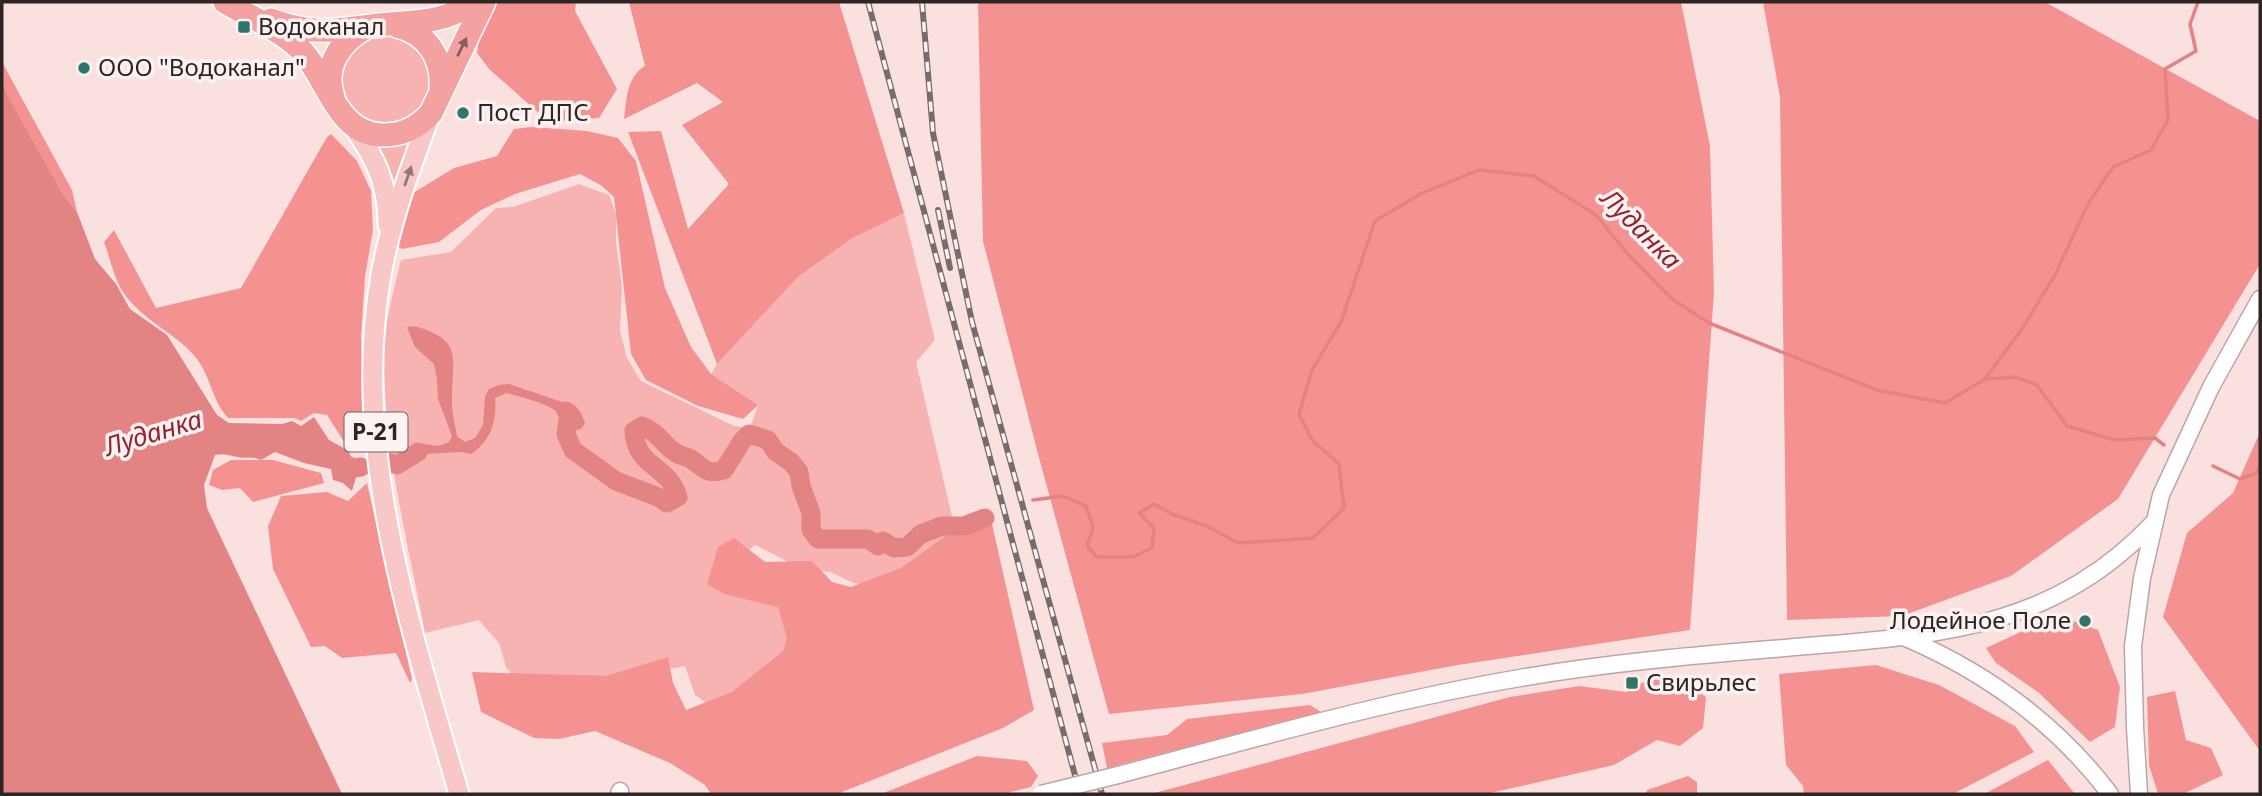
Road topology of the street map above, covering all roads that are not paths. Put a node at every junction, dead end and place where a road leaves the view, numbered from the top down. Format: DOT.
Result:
graph roads {
  1 [pos="225,2"];
  2 [pos="473,2"];
  3 [pos="484,2"];
  4 [pos="391,24"];
  5 [pos="365,28"];
  6 [pos="440,91"];
  7 [pos="335,104"];
  8 [pos="431,113"];
  9 [pos="353,125"];
  10 [pos="388,240"];
  11 [pos="2260,299"];
  12 [pos="2155,521"];
  13 [pos="1906,638"];
  14 [pos="460,794"];
  15 [pos="1041,794"];
  16 [pos="2110,794"];
  17 [pos="2139,794"];
  1 -- 5 [label="highway, Р-21"];
  1 -- 7 [label="highway, Р-21"];
  2 -- 4 [label="highway, Р-21"];
  6 -- 3 [label="highway, Р-21, one-way"];
  4 -- 5 [label="highway, Р-21"];
  4 -- 6 [label="highway"];
  5 -- 7 [label="highway"];
  6 -- 8 [label="highway, Р-21"];
  7 -- 9 [label="highway, Р-21"];
  8 -- 9 [label="highway"];
  10 -- 8 [label="main road, Р-21, one-way"];
  9 -- 10 [label="main road, Р-21"];
  10 -- 14 [label="main road, Р-21"];
  11 -- 12 [label="street"];
  12 -- 13 [label="street"];
  12 -- 17 [label="street"];
  13 -- 15 [label="street, bridge"];
  13 -- 16 [label="street"];
}
